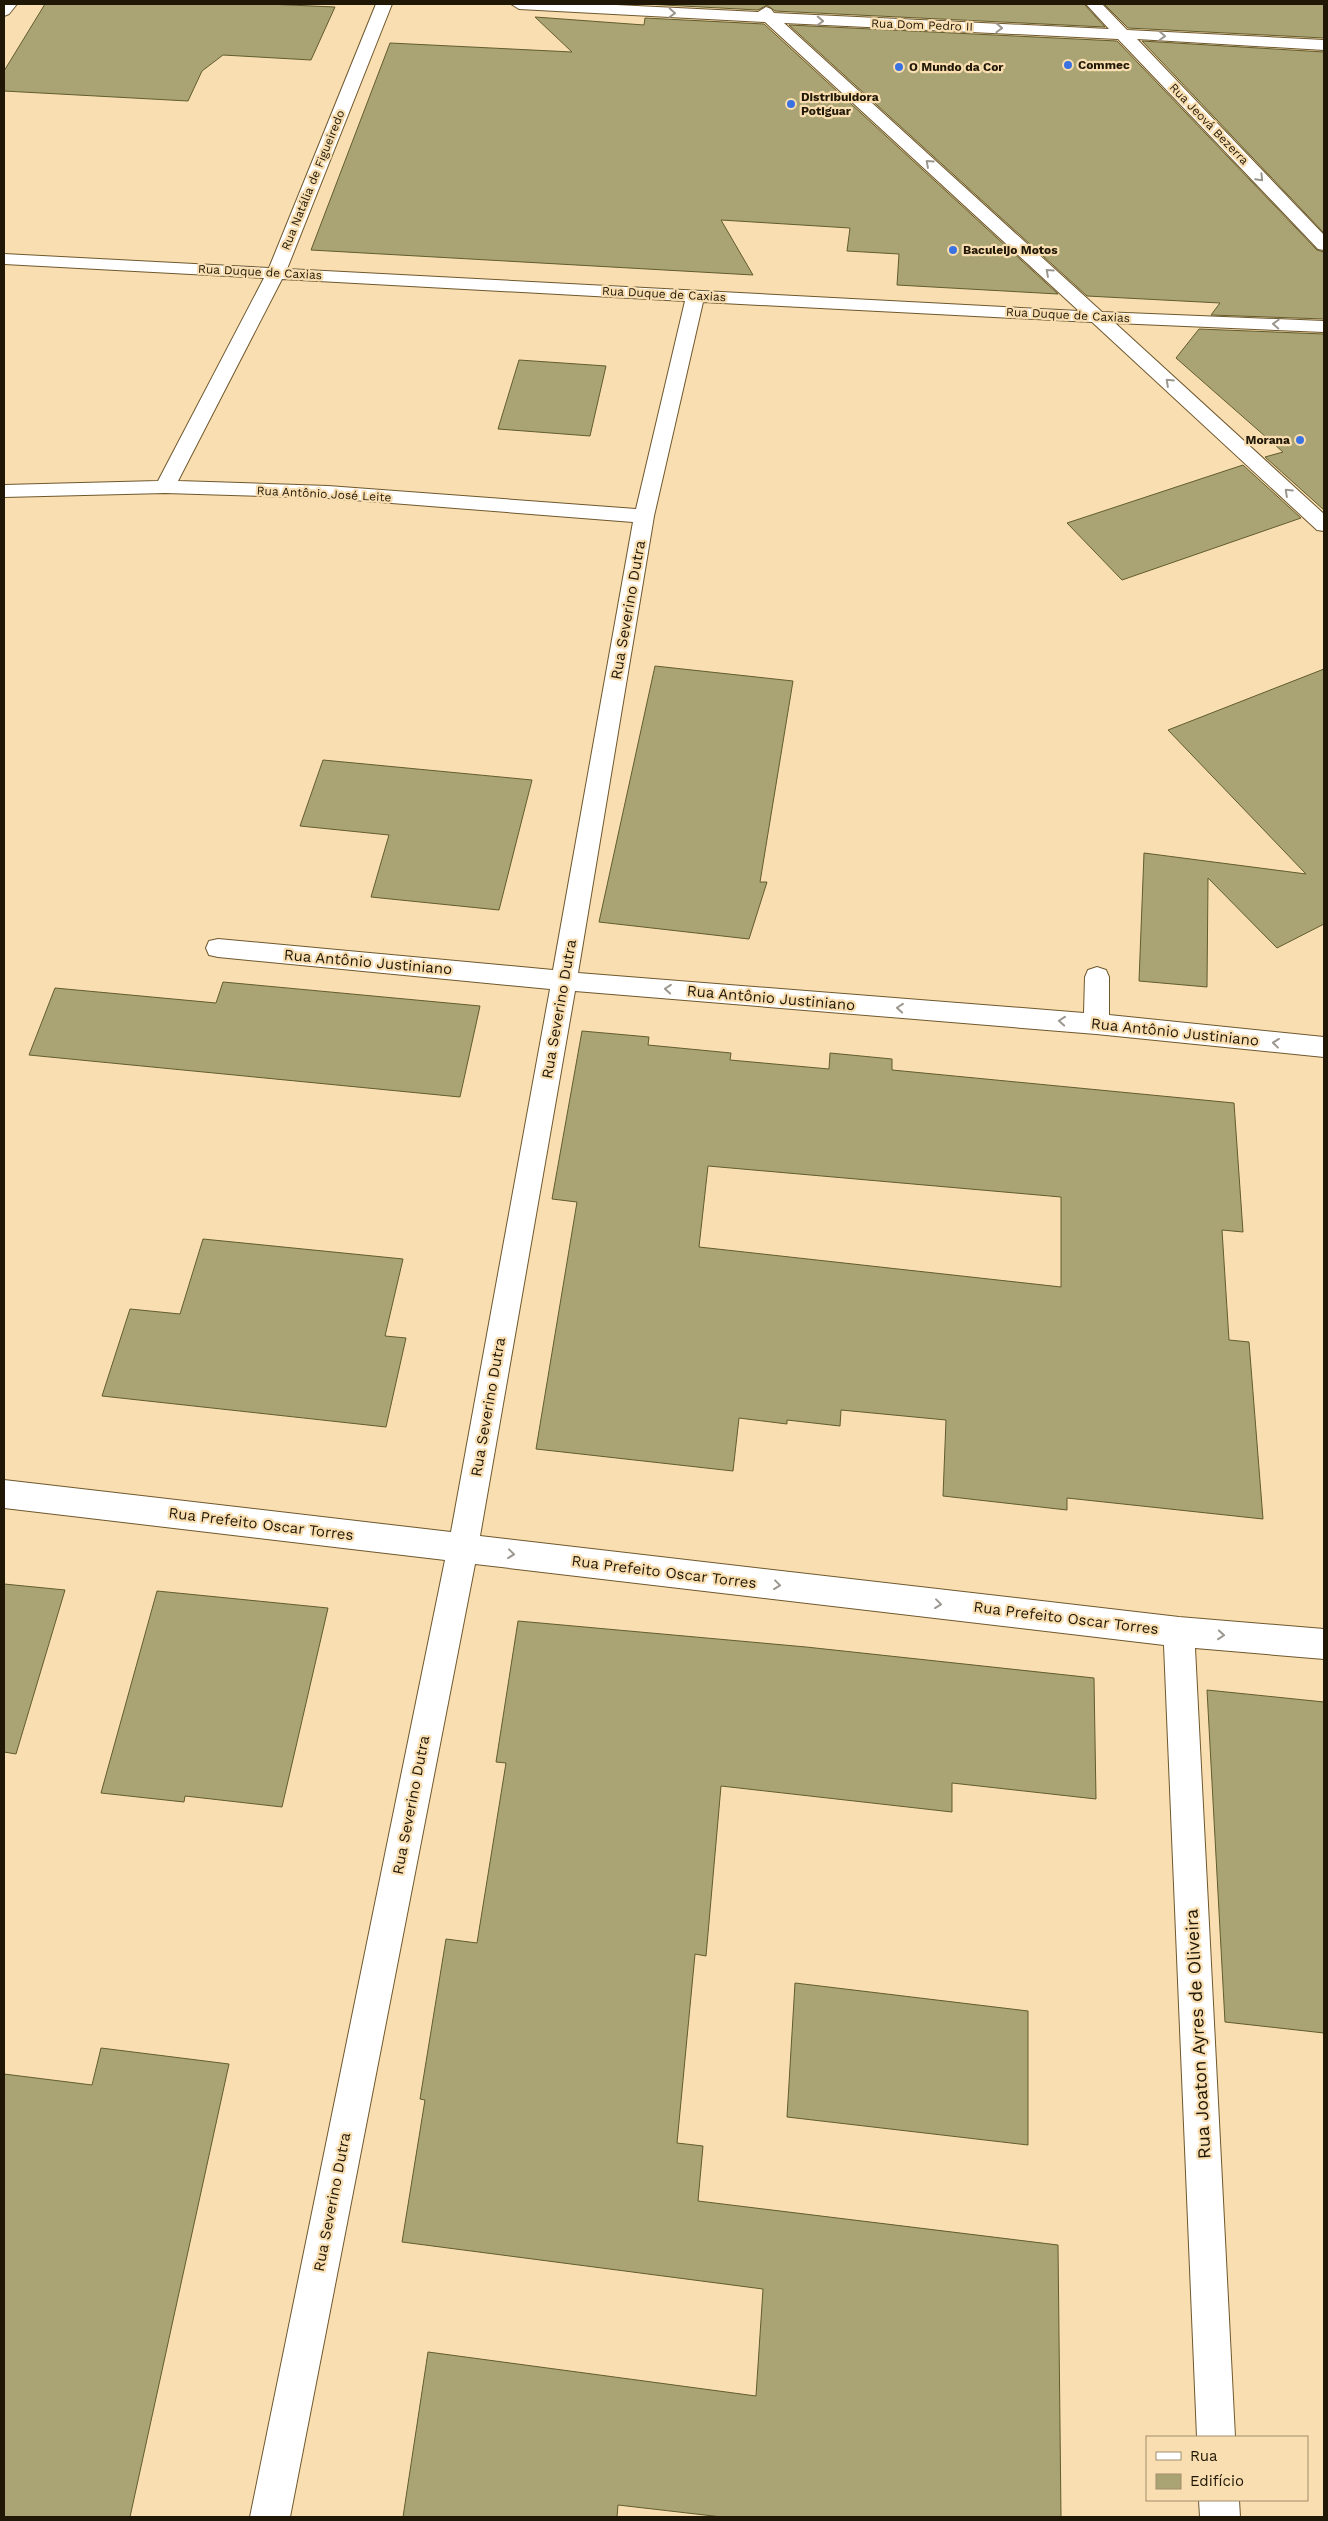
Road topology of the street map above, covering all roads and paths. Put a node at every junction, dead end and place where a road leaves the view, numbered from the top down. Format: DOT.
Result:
graph roads {
  1 [pos="9,4"];
  2 [pos="384,4"];
  3 [pos="519,4"];
  4 [pos="760,4"];
  5 [pos="1094,4"];
  6 [pos="4,11"];
  7 [pos="771,19"];
  8 [pos="1122,33"];
  9 [pos="1324,45"];
  10 [pos="1324,245"];
  11 [pos="4,259"];
  12 [pos="276,273"];
  13 [pos="695,296"];
  14 [pos="1097,316"];
  15 [pos="1211,321"];
  16 [pos="1324,326"];
  17 [pos="1225,343"];
  18 [pos="165,487"];
  19 [pos="4,491"];
  20 [pos="644,516"];
  21 [pos="1324,525"];
  22 [pos="218,948"];
  23 [pos="1098,977"];
  24 [pos="564,981"];
  25 [pos="1096,1024"];
  26 [pos="1324,1048"];
  27 [pos="4,1494"];
  28 [pos="462,1548"];
  29 [pos="1180,1632"];
  30 [pos="1324,1644"];
  31 [pos="1216,2436"];
  32 [pos="1219,2501"];
  33 [pos="270,2517"];
  34 [pos="1220,2517"];
  1 -- 6 [label="street"];
  2 -- 12 [label="street, Rua Natália de Figueiredo"];
  3 -- 7 [label="street, Rua Dom Pedro II, one-way"];
  4 -- 7 [label="street"];
  5 -- 8 [label="street, Rua Jeová Bezerra"];
  7 -- 8 [label="street, Rua Dom Pedro II, one-way"];
  14 -- 7 [label="street, one-way"];
  8 -- 9 [label="street, Rua Dom Pedro II, one-way"];
  8 -- 10 [label="street, Rua Jeová Bezerra, one-way"];
  11 -- 12 [label="street, Rua Duque de Caxias"];
  12 -- 13 [label="street, Rua Duque de Caxias"];
  12 -- 18 [label="street, Rua Natália de Figueiredo"];
  13 -- 14 [label="street, Rua Duque de Caxias"];
  13 -- 20 [label="street, Rua Severino Dutra"];
  14 -- 15 [label="street, Rua Duque de Caxias"];
  21 -- 14 [label="street, one-way"];
  16 -- 15 [label="street, Rua Duque de Caxias, one-way"];
  15 -- 17 [label="street"];
  18 -- 19 [label="street, Rua Antônio José Leite"];
  18 -- 20 [label="street, Rua Antônio José Leite"];
  20 -- 24 [label="street, Rua Severino Dutra"];
  22 -- 24 [label="street, Rua Antônio Justiniano"];
  23 -- 25 [label="street"];
  25 -- 24 [label="street, Rua Antônio Justiniano, one-way"];
  24 -- 28 [label="street, Rua Severino Dutra"];
  26 -- 25 [label="street, Rua Antônio Justiniano, one-way"];
  27 -- 28 [label="street, Rua Prefeito Oscar Torres"];
  28 -- 29 [label="street, Rua Prefeito Oscar Torres, one-way"];
  28 -- 33 [label="street, Rua Severino Dutra"];
  29 -- 30 [label="street, Rua Prefeito Oscar Torres, one-way"];
  29 -- 31 [label="street, Rua Joaton Ayres de Oliveira"];
  32 -- 34 [label="street"];
}
